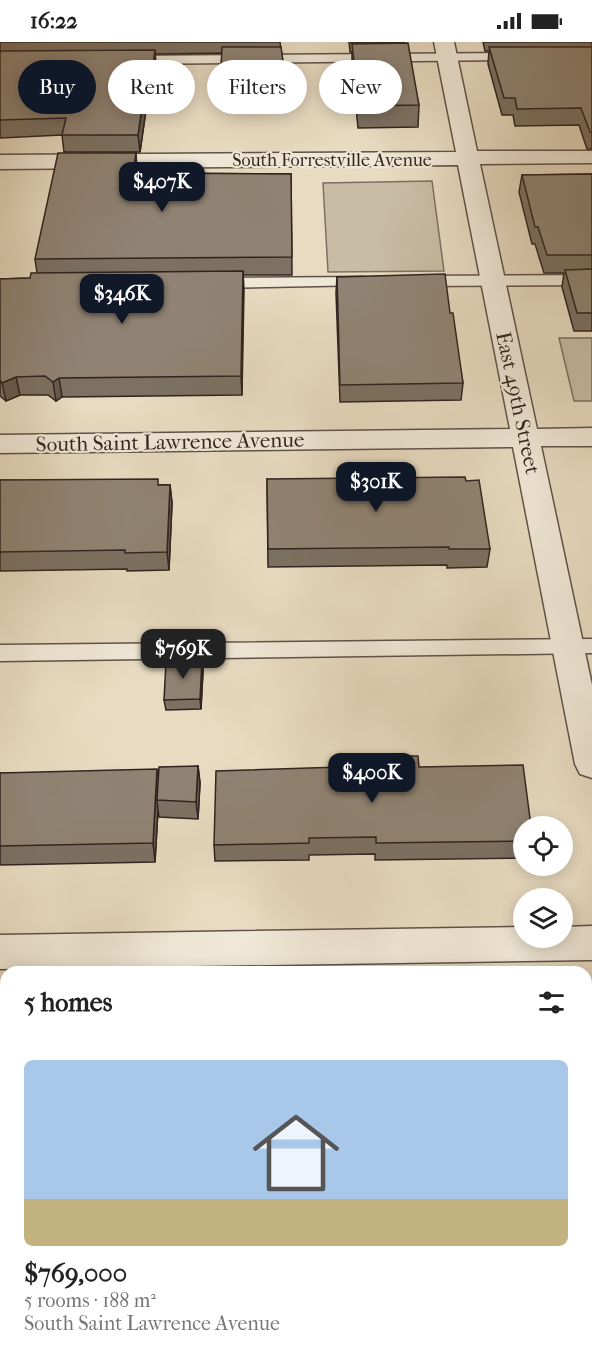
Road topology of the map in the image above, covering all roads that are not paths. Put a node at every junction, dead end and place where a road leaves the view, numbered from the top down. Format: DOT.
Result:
graph roads {
  1 [pos="446,50"];
  2 [pos="532,57"];
  3 [pos="119,60"];
  4 [pos="592,158"];
  5 [pos="468,159"];
  6 [pos="0,162"];
  7 [pos="592,280"];
  8 [pos="493,281"];
  9 [pos="381,282"];
  10 [pos="405,282"];
  11 [pos="202,283"];
  12 [pos="525,437"];
  13 [pos="592,437"];
  14 [pos="0,444"];
  15 [pos="580,646"];
  16 [pos="0,653"];
  17 [pos="592,764"];
  18 [pos="592,943"];
  19 [pos="0,952"];
  1 -- 2 [label="lane"];
  1 -- 3 [label="lane"];
  1 -- 5 [label="street, East 49th Street"];
  4 -- 5 [label="street, South Forrestville Avenue"];
  5 -- 6 [label="street, South Forrestville Avenue"];
  5 -- 8 [label="street, East 49th Street"];
  7 -- 8 [label="lane"];
  8 -- 10 [label="lane"];
  8 -- 12 [label="street, East 49th Street"];
  9 -- 11 [label="lane"];
  12 -- 13 [label="street, South Saint Lawrence Avenue"];
  12 -- 14 [label="street, South Saint Lawrence Avenue"];
  12 -- 15 [label="street, East 49th Street"];
  15 -- 16 [label="lane"];
  15 -- 17 [label="street, East 49th Street"];
  18 -- 19 [label="street"];
}
